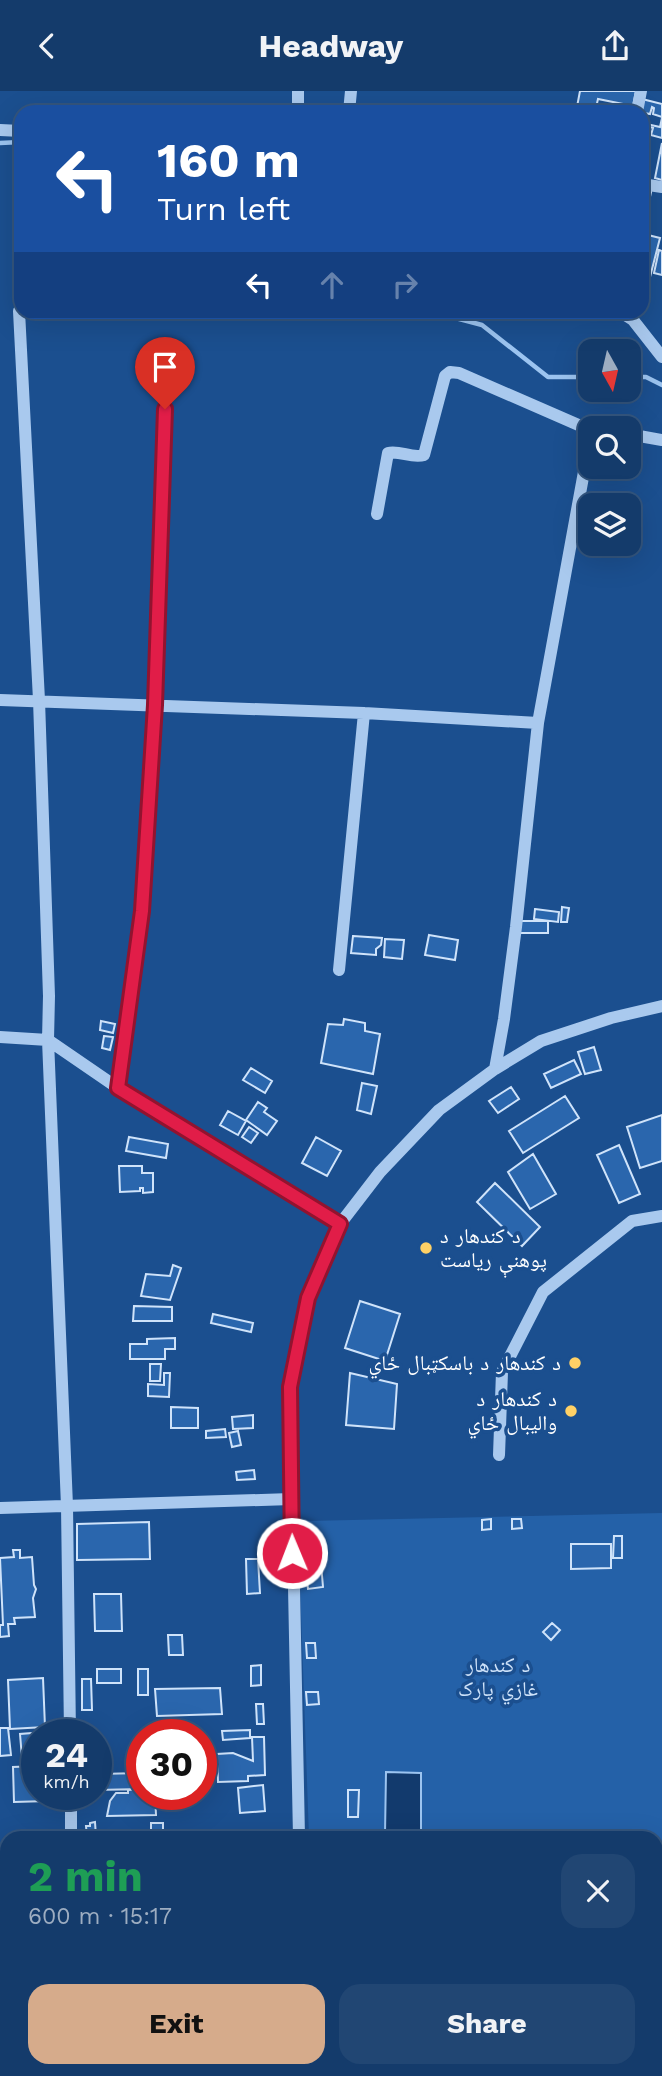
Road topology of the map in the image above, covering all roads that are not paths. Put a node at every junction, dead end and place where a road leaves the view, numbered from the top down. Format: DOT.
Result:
graph roads {
  1 [pos="19,319"];
  2 [pos="631,319"];
  3 [pos="167,356"];
  4 [pos="662,358"];
  5 [pos="578,425"];
  6 [pos="641,436"];
  7 [pos="662,440"];
  8 [pos="583,479"];
  9 [pos="377,515"];
  10 [pos="0,700"];
  11 [pos="39,700"];
  12 [pos="155,705"];
  13 [pos="364,713"];
  14 [pos="538,723"];
  15 [pos="339,970"];
  16 [pos="662,1006"];
  17 [pos="0,1037"];
  18 [pos="48,1040"];
  19 [pos="495,1069"];
  20 [pos="118,1088"];
  21 [pos="662,1216"];
  22 [pos="340,1224"];
  23 [pos="499,1455"];
  24 [pos="291,1499"];
  25 [pos="67,1506"];
  26 [pos="0,1508"];
  27 [pos="70,1719"];
  28 [pos="71,1810"];
  29 [pos="71,1831"];
  30 [pos="299,1831"];
  1 -- 11 [label="street"];
  2 -- 4 [label="street"];
  3 -- 12 [label="street"];
  5 -- 9 [label="street"];
  6 -- 7 [label="street"];
  8 -- 14 [label="street"];
  10 -- 11 [label="street"];
  11 -- 12 [label="street"];
  11 -- 18 [label="street"];
  12 -- 13 [label="street"];
  12 -- 20 [label="street"];
  13 -- 14 [label="street"];
  13 -- 15 [label="street"];
  14 -- 19 [label="street"];
  16 -- 19 [label="street"];
  17 -- 18 [label="street"];
  18 -- 20 [label="street"];
  18 -- 25 [label="street"];
  19 -- 22 [label="street"];
  20 -- 22 [label="street"];
  21 -- 23 [label="street"];
  22 -- 24 [label="street"];
  24 -- 25 [label="street"];
  24 -- 30 [label="street"];
  25 -- 26 [label="street"];
  25 -- 27 [label="street"];
  28 -- 29 [label="street"];
}
